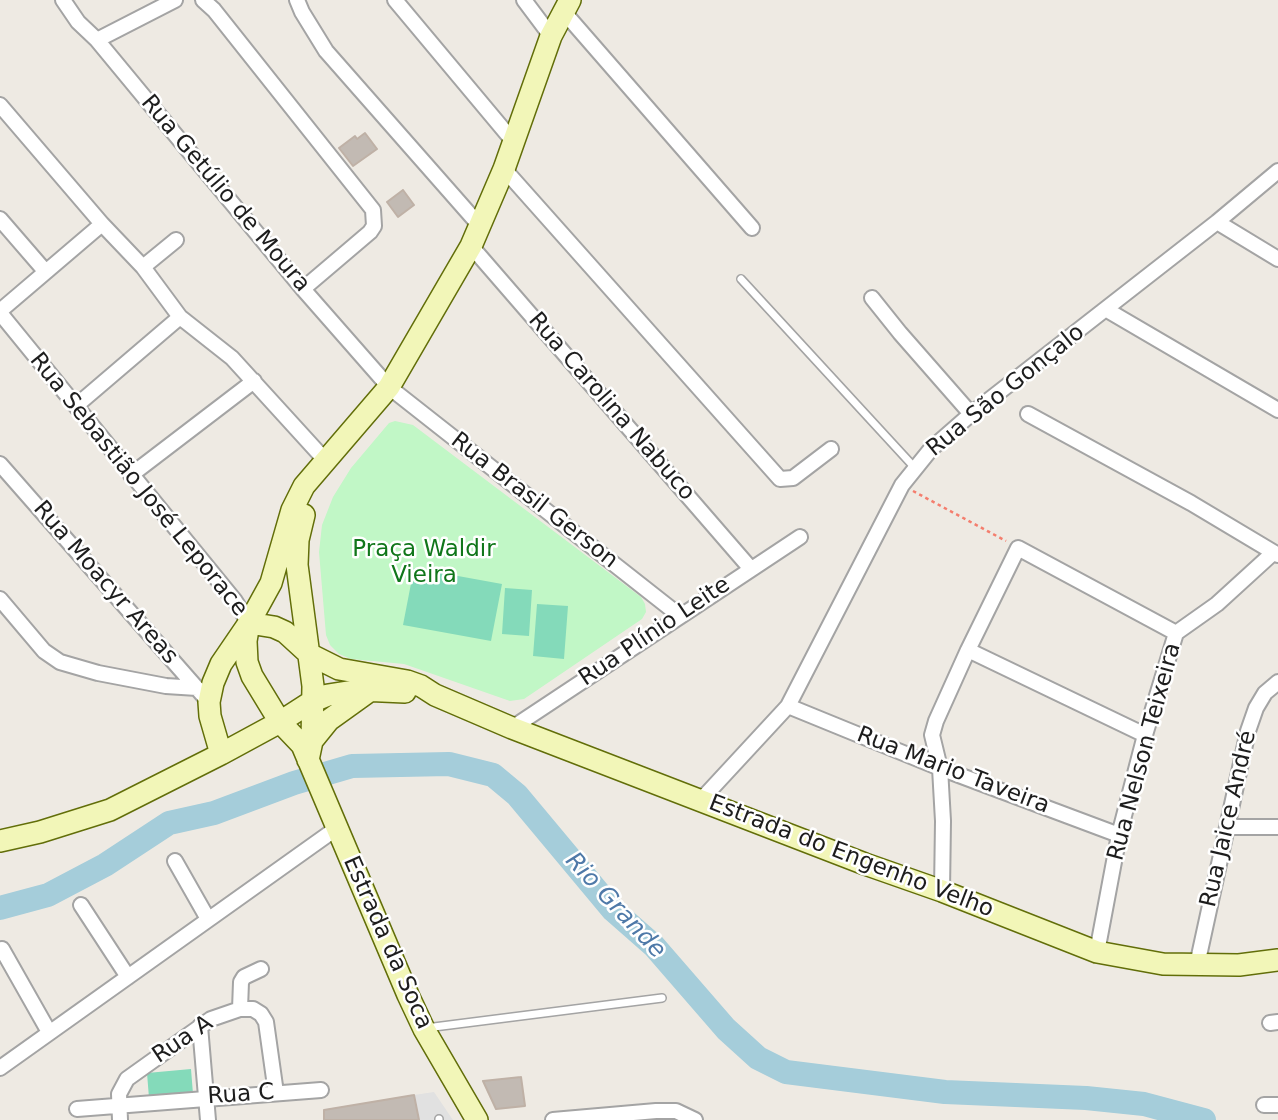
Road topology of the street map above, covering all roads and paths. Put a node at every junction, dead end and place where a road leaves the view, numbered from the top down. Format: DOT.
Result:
graph roads {
  1 [pos="63,0"];
  2 [pos="175,0"];
  3 [pos="202,0"];
  4 [pos="297,0"];
  5 [pos="395,0"];
  6 [pos="524,0"];
  7 [pos="567,6"];
  8 [pos="551,36"];
  9 [pos="97,40"];
  10 [pos="0,106"];
  11 [pos="513,141"];
  12 [pos="504,169"];
  13 [pos="1278,171"];
  14 [pos="0,219"];
  15 [pos="1217,222"];
  16 [pos="102,224"];
  17 [pos="480,226"];
  18 [pos="752,228"];
  19 [pos="176,240"];
  20 [pos="471,246"];
  21 [pos="1278,259"];
  22 [pos="143,267"];
  23 [pos="45,271"];
  24 [pos="741,279"];
  25 [pos="303,289"];
  26 [pos="872,298"];
  27 [pos="1107,310"];
  28 [pos="0,312"];
  29 [pos="180,317"];
  30 [pos="254,381"];
  31 [pos="389,387"];
  32 [pos="77,405"];
  33 [pos="1278,410"];
  34 [pos="971,414"];
  35 [pos="1028,414"];
  36 [pos="831,449"];
  37 [pos="323,463"];
  38 [pos="0,464"];
  39 [pos="915,468"];
  40 [pos="131,475"];
  41 [pos="902,485"];
  42 [pos="800,537"];
  43 [pos="1018,548"];
  44 [pos="1276,554"];
  45 [pos="751,569"];
  46 [pos="3,607"];
  47 [pos="680,616"];
  48 [pos="249,623"];
  49 [pos="1176,633"];
  50 [pos="968,650"];
  51 [pos="309,654"];
  52 [pos="1278,683"];
  53 [pos="371,690"];
  54 [pos="203,695"];
  55 [pos="435,695"];
  56 [pos="311,702"];
  57 [pos="788,706"];
  58 [pos="280,722"];
  59 [pos="512,729"];
  60 [pos="1145,736"];
  61 [pos="221,754"];
  62 [pos="311,757"];
  63 [pos="940,768"];
  64 [pos="701,800"];
  65 [pos="332,819"];
  66 [pos="1228,827"];
  67 [pos="1278,827"];
  68 [pos="1119,835"];
  69 [pos="0,841"];
  70 [pos="175,861"];
  71 [pos="942,891"];
  72 [pos="81,905"];
  73 [pos="208,919"];
  74 [pos="2,949"];
  75 [pos="1097,952"];
  76 [pos="1278,960"];
  77 [pos="1196,965"];
  78 [pos="261,969"];
  79 [pos="128,977"];
  80 [pos="662,998"];
  81 [pos="240,1009"];
  82 [pos="200,1026"];
  83 [pos="424,1029"];
  84 [pos="49,1032"];
  85 [pos="0,1068"];
  86 [pos="321,1090"];
  87 [pos="275,1093"];
  88 [pos="207,1098"];
  89 [pos="120,1107"];
  90 [pos="78,1109"];
  91 [pos="208,1120"];
  92 [pos="477,1120"];
  93 [pos="553,1120"];
  94 [pos="695,1120"];
  1 -- 9 [label="street, Rua Getúlio de Moura"];
  2 -- 9 [label="street"];
  3 -- 25 [label="street"];
  4 -- 17 [label="street"];
  5 -- 11 [label="street"];
  6 -- 8 [label="street"];
  7 -- 8 [label="street"];
  7 -- 18 [label="street"];
  8 -- 11 [label="street"];
  9 -- 25 [label="street, Rua Getúlio de Moura"];
  10 -- 16 [label="street"];
  11 -- 12 [label="street"];
  12 -- 17 [label="street"];
  12 -- 36 [label="street"];
  13 -- 15 [label="street, Rua São Gonçalo"];
  14 -- 23 [label="street"];
  15 -- 21 [label="street"];
  15 -- 27 [label="street, Rua São Gonçalo"];
  16 -- 22 [label="street"];
  16 -- 23 [label="street"];
  17 -- 20 [label="street"];
  19 -- 22 [label="street"];
  20 -- 31 [label="street"];
  20 -- 45 [label="street, Rua Carolina Nabuco"];
  22 -- 29 [label="street"];
  23 -- 28 [label="street"];
  24 -- 39 [label="lane"];
  25 -- 31 [label="street, Rua Getúlio de Moura"];
  26 -- 34 [label="street"];
  27 -- 33 [label="street"];
  27 -- 34 [label="street, Rua São Gonçalo"];
  28 -- 32 [label="street, Rua Sebastião José Leporace"];
  29 -- 30 [label="street"];
  29 -- 32 [label="street"];
  30 -- 37 [label="street"];
  30 -- 40 [label="street"];
  31 -- 37 [label="street"];
  31 -- 47 [label="street, Rua Brasil Gerson"];
  32 -- 40 [label="street, Rua Sebastião José Leporace"];
  34 -- 39 [label="street, Rua São Gonçalo"];
  35 -- 44 [label="street"];
  37 -- 48 [label="street"];
  37 -- 51 [label="street, Estrada da Soca"];
  38 -- 54 [label="street, Rua Moacyr Areas"];
  39 -- 41 [label="street, Rua São Gonçalo"];
  40 -- 48 [label="street, Rua Sebastião José Leporace"];
  41 -- 43 [label="path"];
  41 -- 57 [label="street, Rua São Gonçalo"];
  42 -- 45 [label="street, Rua Plínio Leite"];
  43 -- 49 [label="street"];
  43 -- 50 [label="street"];
  44 -- 49 [label="street, Rua Nelson Teixeira"];
  45 -- 47 [label="street, Rua Plínio Leite"];
  46 -- 54 [label="street"];
  47 -- 59 [label="street, Rua Plínio Leite"];
  48 -- 51 [label="street, Estrada do Engenho Velho"];
  48 -- 54 [label="street"];
  48 -- 58 [label="street, Estrada da Soca"];
  49 -- 60 [label="street, Rua Nelson Teixeira"];
  50 -- 60 [label="street"];
  50 -- 63 [label="street"];
  51 -- 55 [label="street, Estrada do Engenho Velho"];
  51 -- 56 [label="street, Estrada da Soca"];
  52 -- 66 [label="street, Rua Jaice André"];
  53 -- 55 [label="street, Estrada do Engenho Velho"];
  53 -- 56 [label="street, Estrada do Engenho Velho"];
  53 -- 62 [label="street"];
  54 -- 61 [label="street"];
  55 -- 59 [label="street, Estrada do Engenho Velho"];
  56 -- 58 [label="street, Estrada do Engenho Velho"];
  56 -- 62 [label="street, Estrada da Soca"];
  57 -- 63 [label="street, Rua Mario Taveira"];
  57 -- 64 [label="street, Rua São Gonçalo"];
  58 -- 61 [label="street, Estrada do Engenho Velho"];
  58 -- 62 [label="street, Estrada da Soca"];
  59 -- 64 [label="street, Estrada do Engenho Velho"];
  60 -- 68 [label="street, Rua Nelson Teixeira"];
  61 -- 69 [label="street, Estrada do Engenho Velho"];
  62 -- 65 [label="street, Estrada da Soca"];
  63 -- 68 [label="street, Rua Mario Taveira"];
  63 -- 71 [label="street"];
  64 -- 71 [label="street, Estrada do Engenho Velho"];
  65 -- 73 [label="street"];
  65 -- 83 [label="street, Estrada da Soca"];
  66 -- 67 [label="street"];
  66 -- 77 [label="street, Rua Jaice André"];
  68 -- 75 [label="street, Rua Nelson Teixeira"];
  70 -- 73 [label="street"];
  71 -- 75 [label="street, Estrada do Engenho Velho"];
  72 -- 79 [label="street"];
  73 -- 79 [label="street"];
  74 -- 84 [label="street"];
  75 -- 77 [label="street, Estrada do Engenho Velho"];
  76 -- 77 [label="street, Estrada do Engenho Velho"];
  78 -- 81 [label="street"];
  79 -- 84 [label="street"];
  80 -- 83 [label="lane"];
  81 -- 82 [label="street, Rua A"];
  81 -- 87 [label="street, Rua A"];
  82 -- 88 [label="street"];
  82 -- 89 [label="street, Rua A"];
  83 -- 92 [label="street, Estrada da Soca"];
  84 -- 85 [label="street"];
  86 -- 87 [label="street, Rua C"];
  87 -- 88 [label="street, Rua C"];
  88 -- 89 [label="street, Rua C"];
  88 -- 91 [label="street"];
  89 -- 90 [label="street, Rua C"];
  93 -- 94 [label="street"];
}
